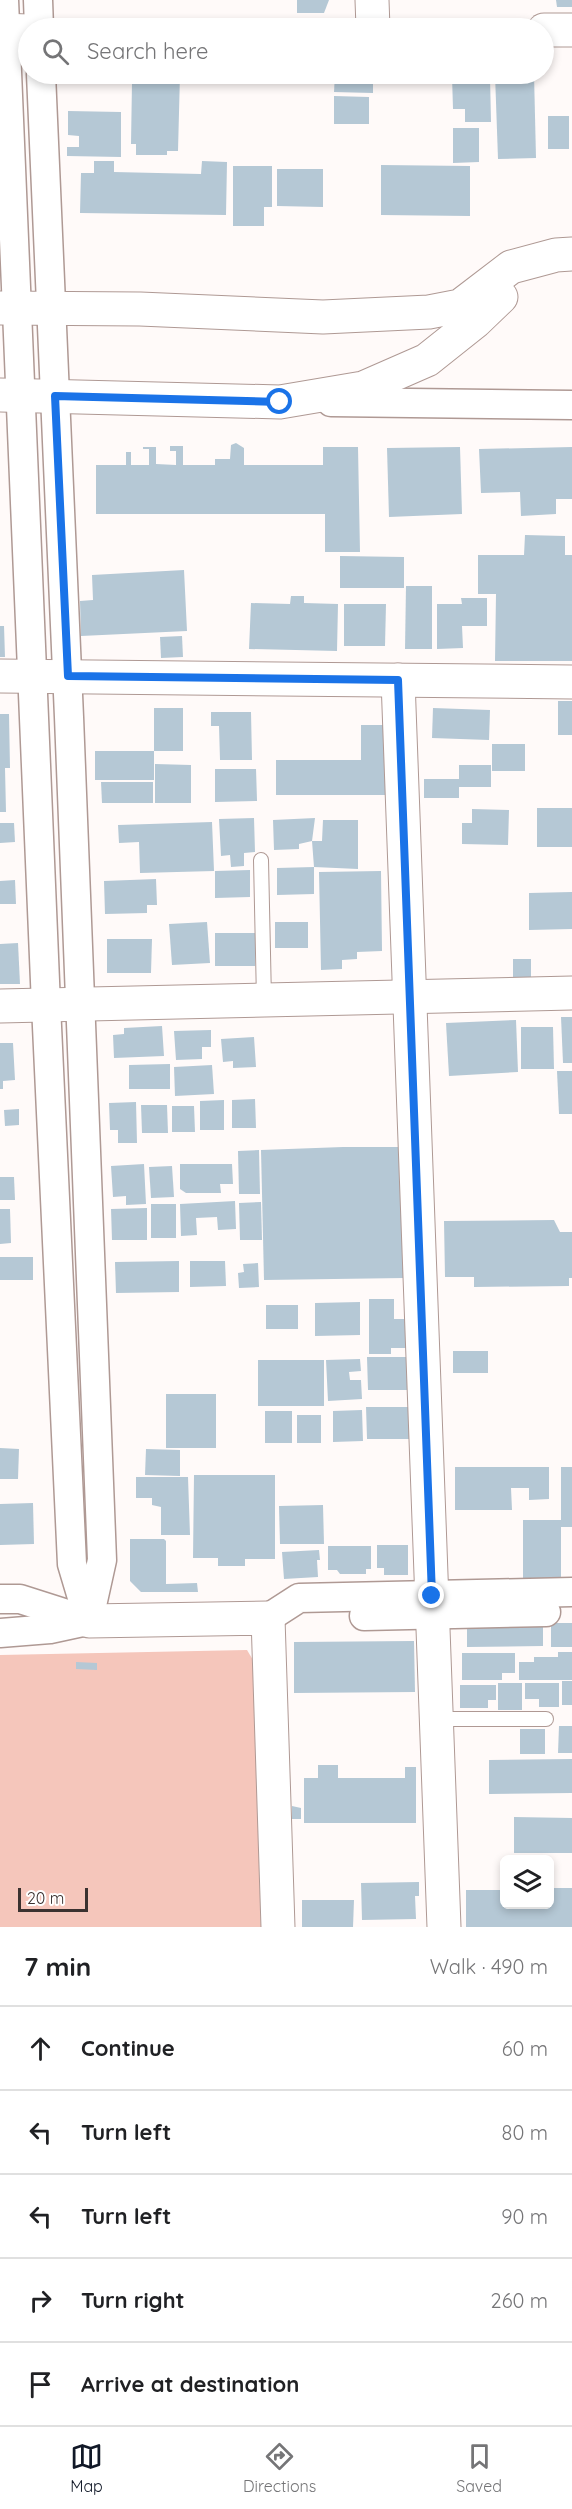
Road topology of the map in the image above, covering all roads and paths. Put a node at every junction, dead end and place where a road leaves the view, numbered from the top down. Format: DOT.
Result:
graph roads {
  1 [pos="38,0"];
  2 [pos="372,0"];
  3 [pos="39,18"];
  4 [pos="373,18"];
  5 [pos="9,23"];
  6 [pos="554,30"];
  7 [pos="572,30"];
  8 [pos="41,84"];
  9 [pos="572,254"];
  10 [pos="539,259"];
  11 [pos="9,308"];
  12 [pos="51,309"];
  13 [pos="11,395"];
  14 [pos="55,396"];
  15 [pos="280,402"];
  16 [pos="572,405"];
  17 [pos="0,676"];
  18 [pos="33,676"];
  19 [pos="68,676"];
  20 [pos="398,680"];
  21 [pos="572,682"];
  22 [pos="261,861"];
  23 [pos="572,993"];
  24 [pos="408,996"];
  25 [pos="264,1000"];
  26 [pos="81,1004"];
  27 [pos="46,1005"];
  28 [pos="0,1006"];
  29 [pos="572,1592"];
  30 [pos="0,1599"];
  31 [pos="432,1606"];
  32 [pos="572,1612"];
  33 [pos="268,1618"];
  34 [pos="89,1621"];
  35 [pos="0,1633"];
  36 [pos="436,1719"];
  37 [pos="546,1719"];
  38 [pos="278,1927"];
  39 [pos="444,1927"];
  1 -- 3 [label="street"];
  2 -- 4 [label="street"];
  5 -- 11 [label="street"];
  6 -- 7 [label="street"];
  8 -- 12 [label="street"];
  9 -- 10 [label="street"];
  10 -- 12 [label="street"];
  10 -- 15 [label="street"];
  11 -- 12 [label="street"];
  11 -- 13 [label="street"];
  12 -- 14 [label="street"];
  13 -- 14 [label="street"];
  13 -- 18 [label="street"];
  14 -- 15 [label="street"];
  14 -- 19 [label="street"];
  15 -- 16 [label="street"];
  17 -- 18 [label="street"];
  18 -- 19 [label="street"];
  18 -- 27 [label="street"];
  19 -- 20 [label="street"];
  19 -- 26 [label="street"];
  20 -- 21 [label="street"];
  20 -- 24 [label="street"];
  22 -- 25 [label="lane"];
  23 -- 24 [label="street"];
  24 -- 25 [label="street"];
  24 -- 31 [label="street"];
  25 -- 26 [label="street"];
  26 -- 27 [label="street"];
  26 -- 34 [label="street"];
  27 -- 28 [label="street"];
  27 -- 34 [label="street"];
  29 -- 31 [label="street"];
  30 -- 34 [label="street"];
  31 -- 32 [label="street"];
  31 -- 33 [label="street"];
  31 -- 36 [label="street"];
  33 -- 34 [label="street"];
  33 -- 38 [label="street"];
  34 -- 35 [label="street"];
  36 -- 37 [label="lane"];
  36 -- 39 [label="street"];
}
